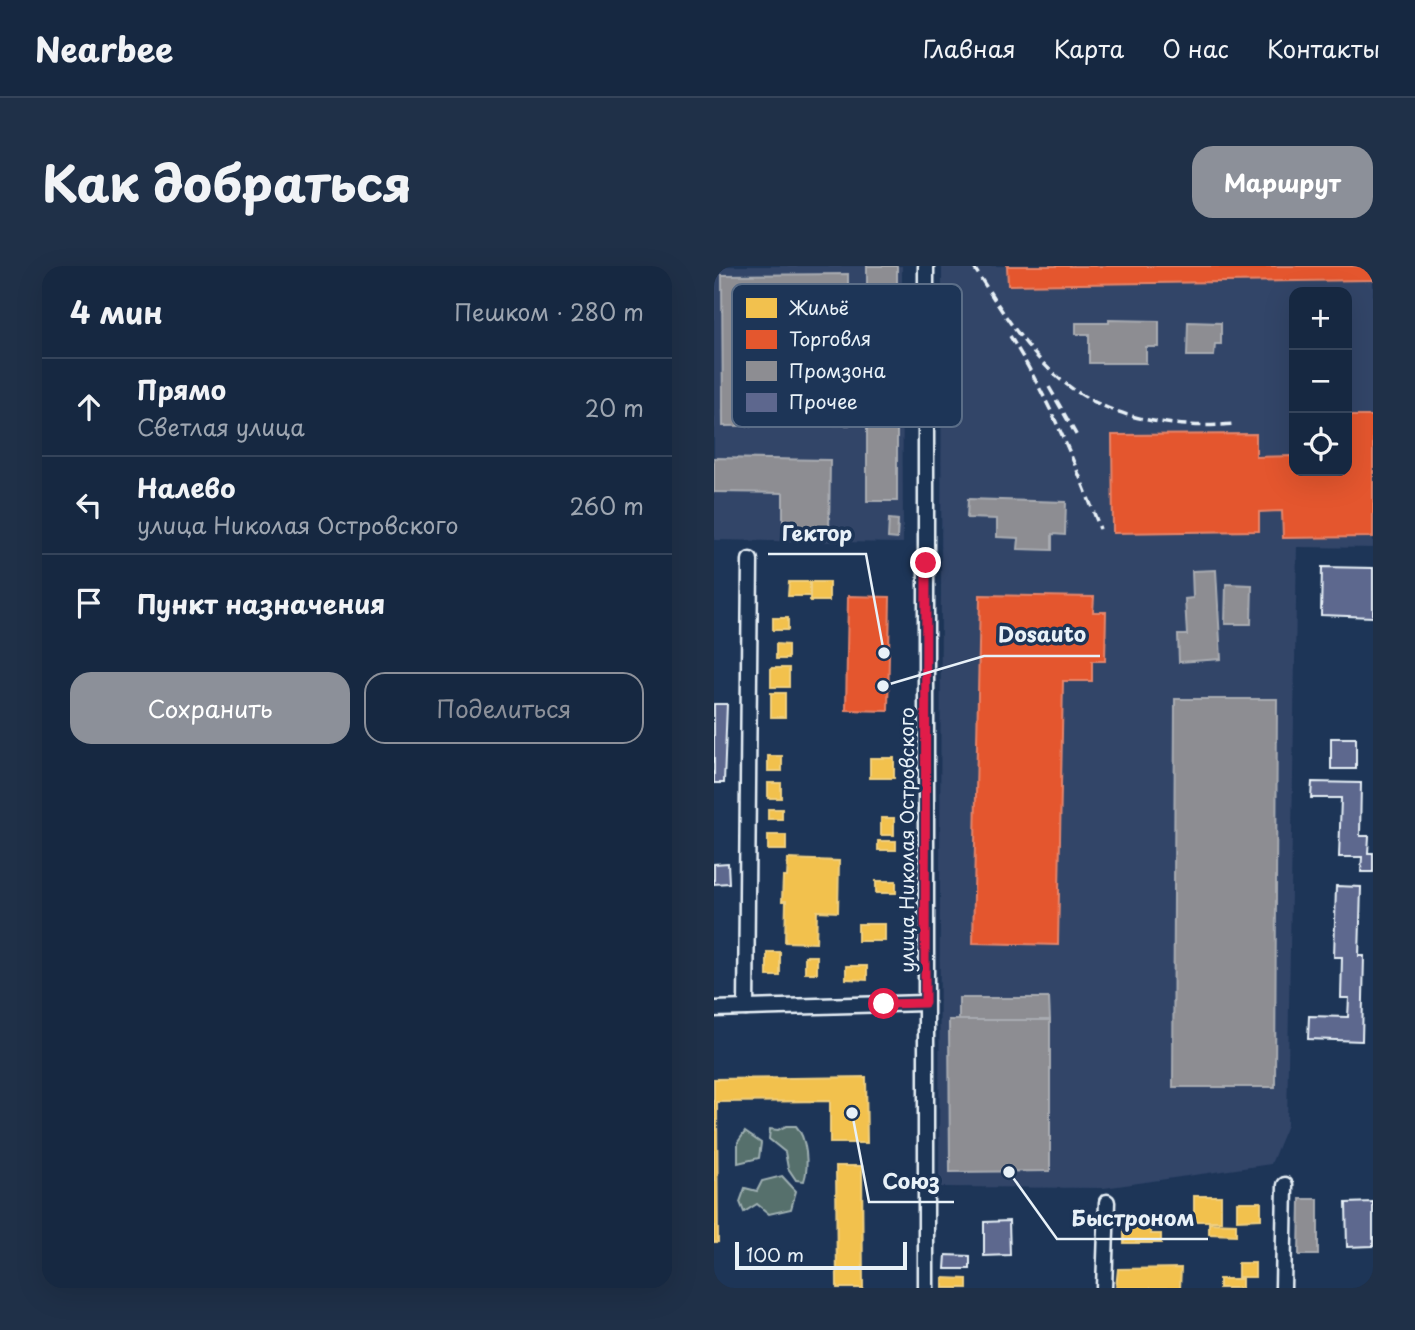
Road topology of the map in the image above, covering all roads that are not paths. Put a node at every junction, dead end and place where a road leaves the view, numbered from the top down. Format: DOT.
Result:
graph roads {
  1 [pos="926,266"];
  2 [pos="926,284"];
  3 [pos="926,427"];
  4 [pos="750,560"];
  5 [pos="925,1003"];
  6 [pos="746,1008"];
  7 [pos="714,1009"];
  8 [pos="1285,1185"];
  9 [pos="1107,1202"];
  10 [pos="926,1288"];
  11 [pos="1104,1288"];
  12 [pos="1283,1288"];
  1 -- 2 [label="street, улица Николая Островского"];
  3 -- 5 [label="street, улица Николая Островского"];
  4 -- 6 [label="street"];
  5 -- 6 [label="street"];
  5 -- 10 [label="street, улица Николая Островского"];
  6 -- 7 [label="street"];
  8 -- 12 [label="street"];
  9 -- 11 [label="street"];
}
